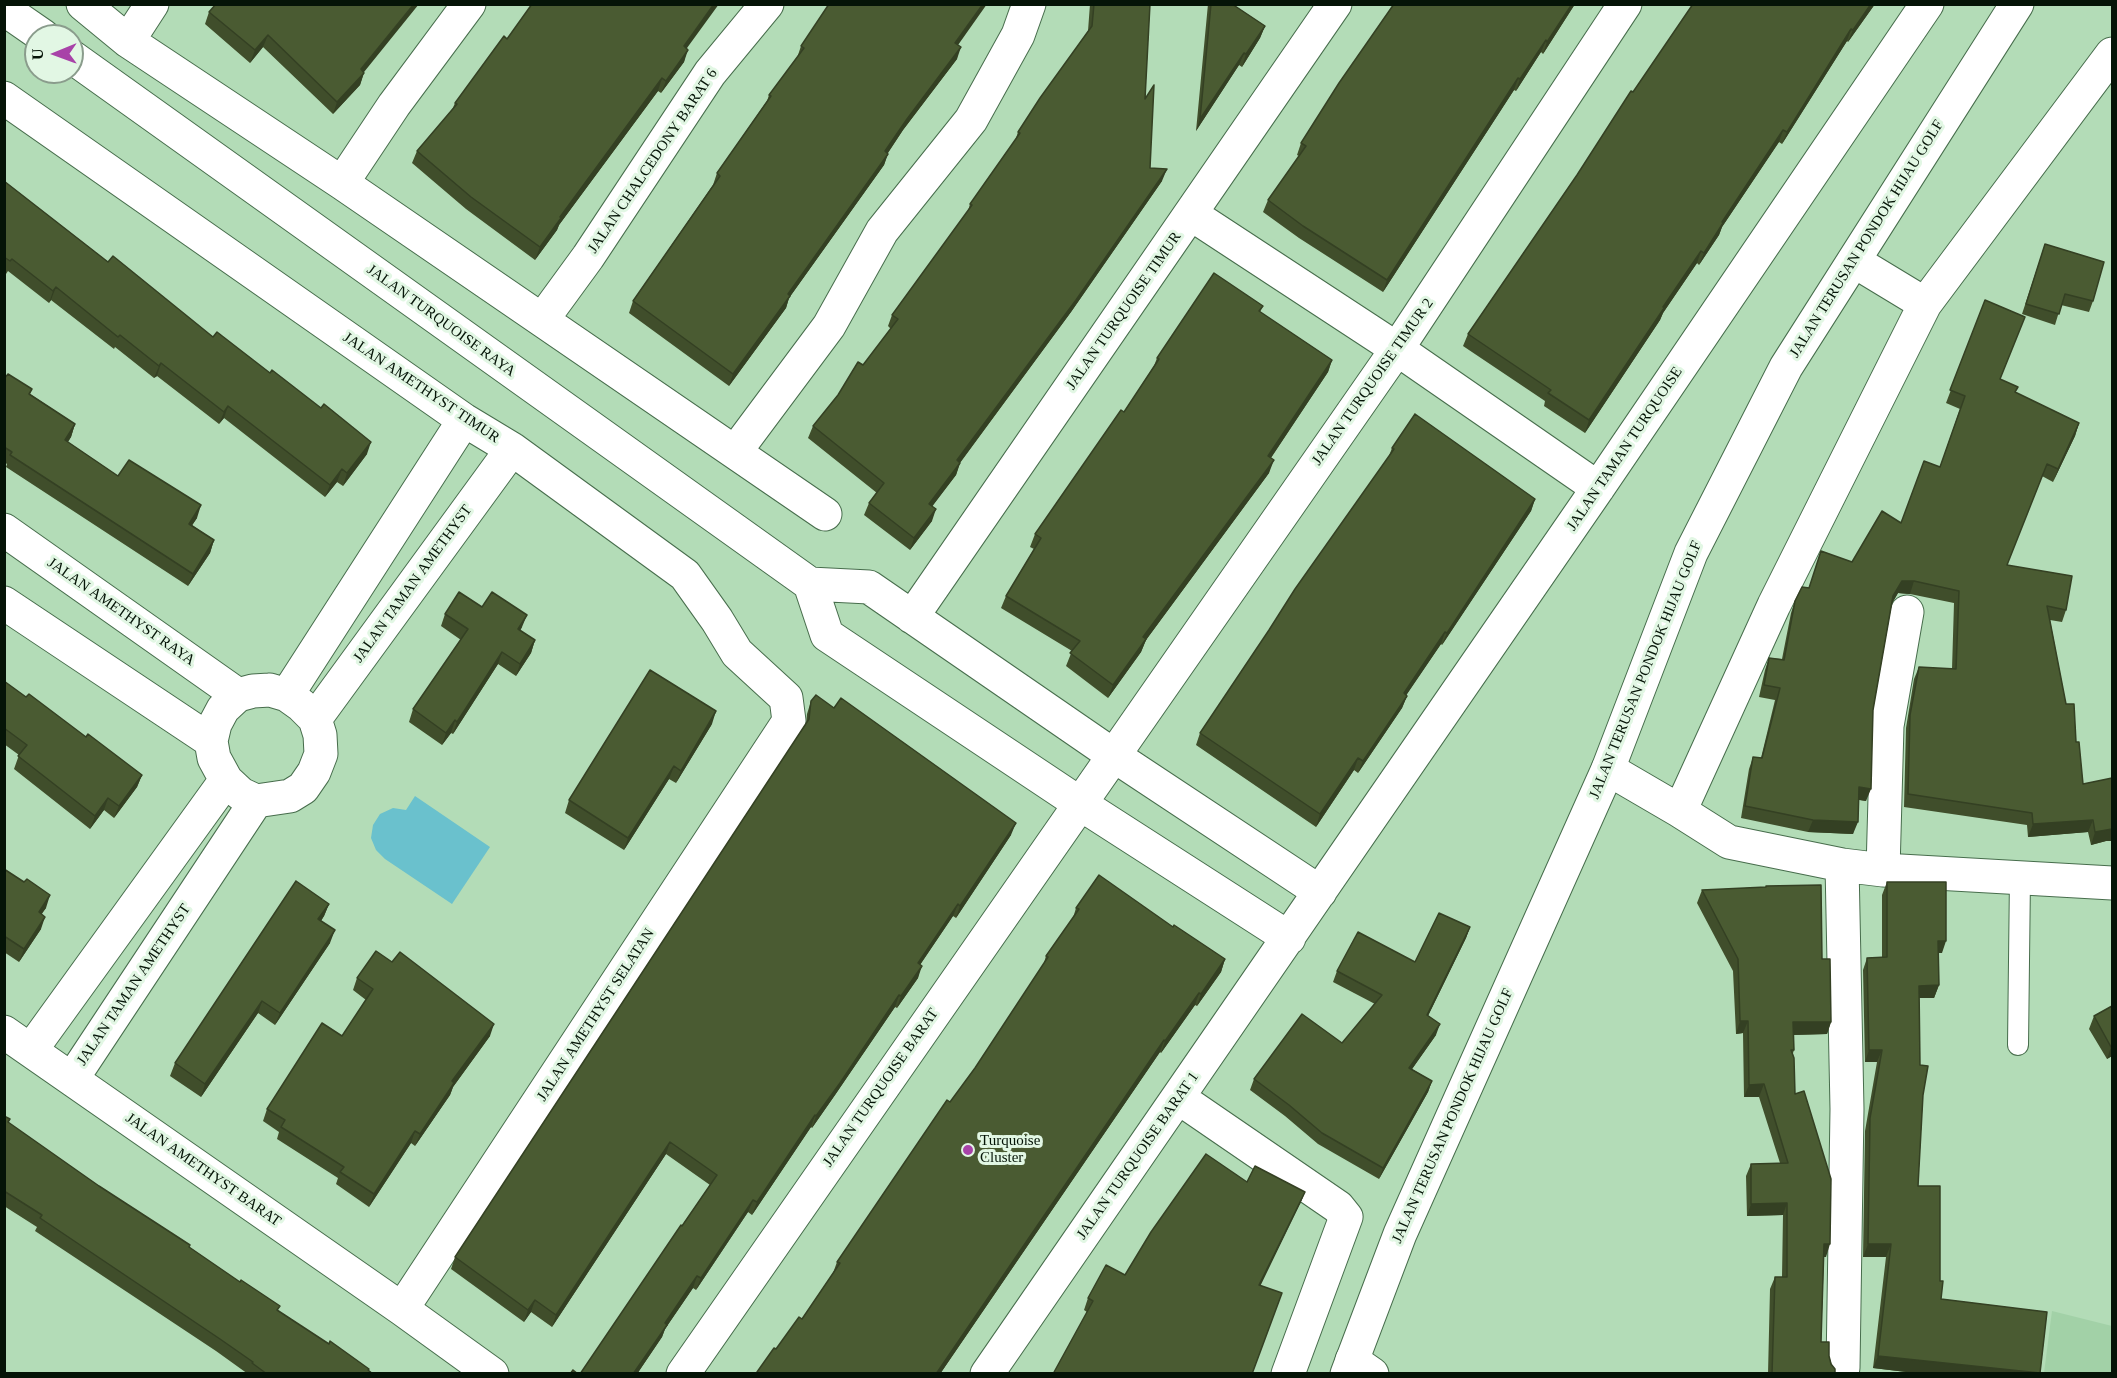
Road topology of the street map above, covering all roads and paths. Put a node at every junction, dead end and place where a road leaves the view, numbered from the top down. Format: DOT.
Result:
graph roads {
  1 [pos="83,4"];
  2 [pos="152,4"];
  3 [pos="469,4"];
  4 [pos="767,4"];
  5 [pos="1029,4"];
  6 [pos="1335,4"];
  7 [pos="1625,4"];
  8 [pos="1927,4"];
  9 [pos="2017,4"];
  10 [pos="4,9"];
  11 [pos="26,24"];
  12 [pos="128,41"];
  13 [pos="2112,54"];
  14 [pos="84,66"];
  15 [pos="4,98"];
  16 [pos="342,183"];
  17 [pos="1191,214"];
  18 [pos="1854,261"];
  19 [pos="1925,304"];
  20 [pos="542,320"];
  21 [pos="1397,349"];
  22 [pos="464,420"];
  23 [pos="512,449"];
  24 [pos="735,452"];
  25 [pos="1598,488"];
  26 [pos="825,513"];
  27 [pos="4,530"];
  28 [pos="810,584"];
  29 [pos="4,603"];
  30 [pos="1907,612"];
  31 [pos="912,617"];
  32 [pos="238,695"];
  33 [pos="286,695"];
  34 [pos="315,719"];
  35 [pos="789,721"];
  36 [pos="211,741"];
  37 [pos="1113,755"];
  38 [pos="1608,769"];
  39 [pos="226,780"];
  40 [pos="256,801"];
  41 [pos="1080,803"];
  42 [pos="1680,811"];
  43 [pos="1842,865"];
  44 [pos="1883,870"];
  45 [pos="2020,877"];
  46 [pos="2112,883"];
  47 [pos="1320,892"];
  48 [pos="1289,938"];
  49 [pos="4,1032"];
  50 [pos="2018,1045"];
  51 [pos="32,1050"];
  52 [pos="72,1078"];
  53 [pos="1179,1098"];
  54 [pos="402,1309"];
  55 [pos="1843,1368"];
  56 [pos="1357,1369"];
  57 [pos="492,1374"];
  58 [pos="683,1374"];
  59 [pos="987,1374"];
  60 [pos="1288,1374"];
  1 -- 12 [label="street"];
  2 -- 12 [label="street"];
  3 -- 16 [label="street"];
  4 -- 20 [label="street, JALAN CHALCEDONY BARAT 6"];
  5 -- 24 [label="street"];
  6 -- 17 [label="street, JALAN TURQUOISE TIMUR"];
  7 -- 21 [label="street, JALAN TURQUOISE TIMUR 2"];
  8 -- 25 [label="street, JALAN TAMAN TURQUOISE"];
  9 -- 18 [label="street, JALAN TERUSAN PONDOK HIJAU GOLF"];
  10 -- 11 [label="street"];
  12 -- 16 [label="street"];
  13 -- 19 [label="street"];
  14 -- 28 [label="street, JALAN TURQUOISE RAYA"];
  15 -- 22 [label="street, JALAN AMETHYST TIMUR"];
  16 -- 20 [label="street"];
  17 -- 21 [label="street"];
  17 -- 31 [label="street, JALAN TURQUOISE TIMUR"];
  18 -- 19 [label="street"];
  18 -- 38 [label="street, JALAN TERUSAN PONDOK HIJAU GOLF"];
  19 -- 42 [label="street"];
  20 -- 24 [label="street"];
  21 -- 25 [label="street"];
  21 -- 37 [label="street, JALAN TURQUOISE TIMUR 2"];
  22 -- 23 [label="street, JALAN AMETHYST TIMUR"];
  22 -- 33 [label="street"];
  23 -- 34 [label="street, JALAN TAMAN AMETHYST"];
  23 -- 35 [label="street, JALAN AMETHYST TIMUR"];
  24 -- 26 [label="street"];
  25 -- 47 [label="street, JALAN TAMAN TURQUOISE"];
  27 -- 32 [label="street, JALAN AMETHYST RAYA"];
  28 -- 31 [label="street"];
  28 -- 41 [label="street"];
  29 -- 36 [label="street"];
  30 -- 44 [label="street"];
  31 -- 37 [label="street"];
  32 -- 33 [label="street"];
  32 -- 36 [label="street"];
  33 -- 34 [label="street"];
  34 -- 40 [label="street"];
  35 -- 54 [label="street, JALAN AMETHYST SELATAN"];
  36 -- 39 [label="street"];
  37 -- 41 [label="street, JALAN TURQUOISE TIMUR 2"];
  37 -- 47 [label="street"];
  38 -- 42 [label="street"];
  38 -- 56 [label="street, JALAN TERUSAN PONDOK HIJAU GOLF"];
  39 -- 40 [label="street"];
  39 -- 51 [label="street"];
  40 -- 52 [label="street, JALAN TAMAN AMETHYST"];
  41 -- 48 [label="street"];
  41 -- 58 [label="street, JALAN TURQUOISE BARAT"];
  42 -- 43 [label="street"];
  43 -- 44 [label="street"];
  43 -- 55 [label="street"];
  44 -- 45 [label="street"];
  45 -- 46 [label="street"];
  45 -- 50 [label="lane"];
  47 -- 48 [label="street, JALAN TAMAN TURQUOISE"];
  48 -- 53 [label="street, JALAN TURQUOISE BARAT 1"];
  49 -- 51 [label="street, JALAN AMETHYST BARAT"];
  51 -- 52 [label="street, JALAN AMETHYST BARAT"];
  52 -- 54 [label="street, JALAN AMETHYST BARAT"];
  53 -- 59 [label="street, JALAN TURQUOISE BARAT 1"];
  53 -- 60 [label="street"];
  54 -- 57 [label="street, JALAN AMETHYST BARAT"];
}
